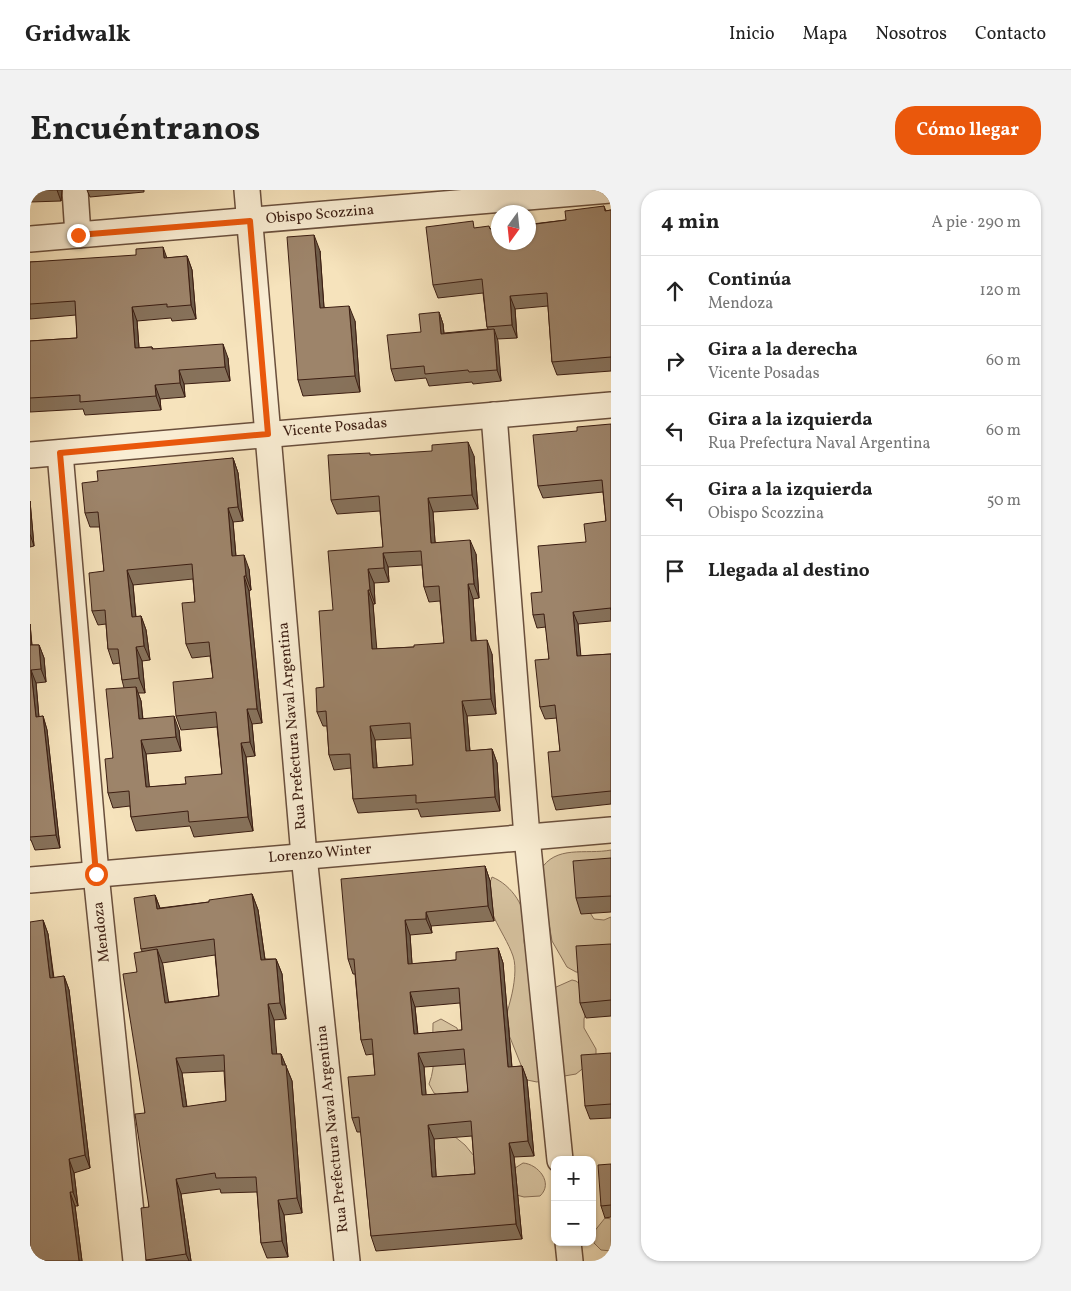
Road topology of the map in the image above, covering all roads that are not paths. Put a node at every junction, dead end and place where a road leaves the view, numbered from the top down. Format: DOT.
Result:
graph roads {
  1 [pos="74,190"];
  2 [pos="247,190"];
  3 [pos="610,190"];
  4 [pos="459,196"];
  5 [pos="250,221"];
  6 [pos="78,235"];
  7 [pos="30,239"];
  8 [pos="611,405"];
  9 [pos="494,415"];
  10 [pos="268,434"];
  11 [pos="60,453"];
  12 [pos="30,455"];
  13 [pos="611,830"];
  14 [pos="527,837"];
  15 [pos="304,856"];
  16 [pos="96,874"];
  17 [pos="30,880"];
  18 [pos="560,1156"];
  19 [pos="568,1246"];
  20 [pos="136,1261"];
  21 [pos="347,1261"];
  22 [pos="570,1261"];
  1 -- 6 [label="street"];
  2 -- 5 [label="street, Rua Prefectura Naval Argentina"];
  3 -- 4 [label="street, Obispo Scozzina"];
  4 -- 5 [label="street, Obispo Scozzina"];
  5 -- 6 [label="street, Obispo Scozzina"];
  5 -- 10 [label="street, Rua Prefectura Naval Argentina"];
  6 -- 7 [label="street, Obispo Scozzina"];
  8 -- 9 [label="street, Vicente Posadas"];
  9 -- 10 [label="street, Vicente Posadas"];
  9 -- 14 [label="street"];
  10 -- 11 [label="street, Vicente Posadas"];
  10 -- 15 [label="street, Rua Prefectura Naval Argentina"];
  11 -- 12 [label="street, Vicente Posadas"];
  11 -- 16 [label="street, Mendoza"];
  13 -- 14 [label="street, Lorenzo Winter"];
  14 -- 15 [label="street, Lorenzo Winter"];
  14 -- 18 [label="street"];
  15 -- 16 [label="street, Lorenzo Winter"];
  15 -- 21 [label="street, Rua Prefectura Naval Argentina"];
  16 -- 17 [label="street, Lorenzo Winter"];
  16 -- 20 [label="street, Mendoza"];
  19 -- 22 [label="street"];
}
